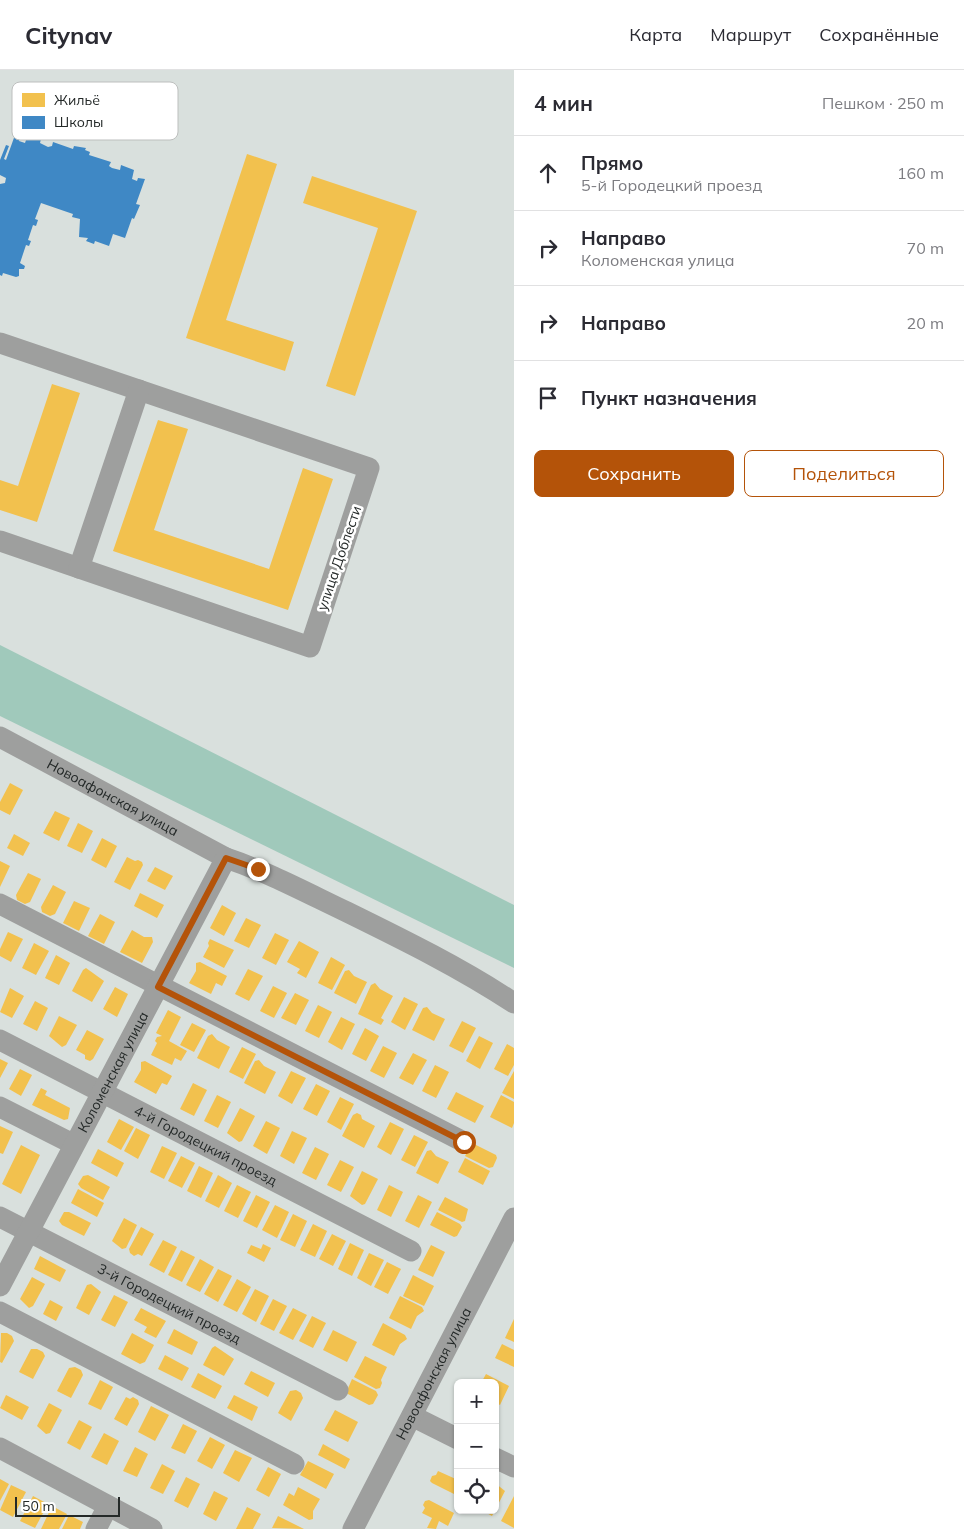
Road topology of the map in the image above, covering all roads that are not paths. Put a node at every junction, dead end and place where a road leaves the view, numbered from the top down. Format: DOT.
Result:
graph roads {
  1 [pos="0,343"];
  2 [pos="139,390"];
  3 [pos="0,542"];
  4 [pos="79,568"];
  5 [pos="0,737"];
  6 [pos="226,858"];
  7 [pos="0,904"];
  8 [pos="158,987"];
  9 [pos="514,1003"];
  10 [pos="0,1040"];
  11 [pos="101,1092"];
  12 [pos="0,1107"];
  13 [pos="464,1142"];
  14 [pos="74,1144"];
  15 [pos="0,1217"];
  16 [pos="514,1218"];
  17 [pos="28,1231"];
  18 [pos="411,1251"];
  19 [pos="0,1286"];
  20 [pos="0,1312"];
  21 [pos="338,1390"];
  22 [pos="412,1416"];
  23 [pos="454,1437"];
  24 [pos="0,1448"];
  25 [pos="499,1460"];
  26 [pos="294,1464"];
  27 [pos="514,1467"];
  28 [pos="108,1506"];
  29 [pos="96,1529"];
  30 [pos="152,1529"];
  31 [pos="353,1529"];
  1 -- 2 [label="street"];
  2 -- 4 [label="street"];
  2 -- 4 [label="street, улица Доблести"];
  3 -- 4 [label="street"];
  5 -- 6 [label="street, Новоафонская улица"];
  6 -- 8 [label="street, Коломенская улица"];
  6 -- 9 [label="street, Новоафонская улица"];
  7 -- 8 [label="street"];
  8 -- 11 [label="street, Коломенская улица"];
  8 -- 13 [label="street"];
  10 -- 11 [label="street, 4-й Городецкий проезд"];
  11 -- 14 [label="street, Коломенская улица"];
  11 -- 18 [label="street, 4-й Городецкий проезд"];
  12 -- 14 [label="street"];
  14 -- 17 [label="street, Коломенская улица"];
  15 -- 17 [label="street, 3-й Городецкий проезд"];
  16 -- 22 [label="street, Новоафонская улица"];
  17 -- 19 [label="street, Коломенская улица"];
  17 -- 21 [label="street, 3-й Городецкий проезд"];
  20 -- 26 [label="street"];
  22 -- 23 [label="street"];
  22 -- 31 [label="street, Новоафонская улица"];
  24 -- 28 [label="street"];
  25 -- 27 [label="street"];
  28 -- 29 [label="street"];
  28 -- 30 [label="street"];
}
